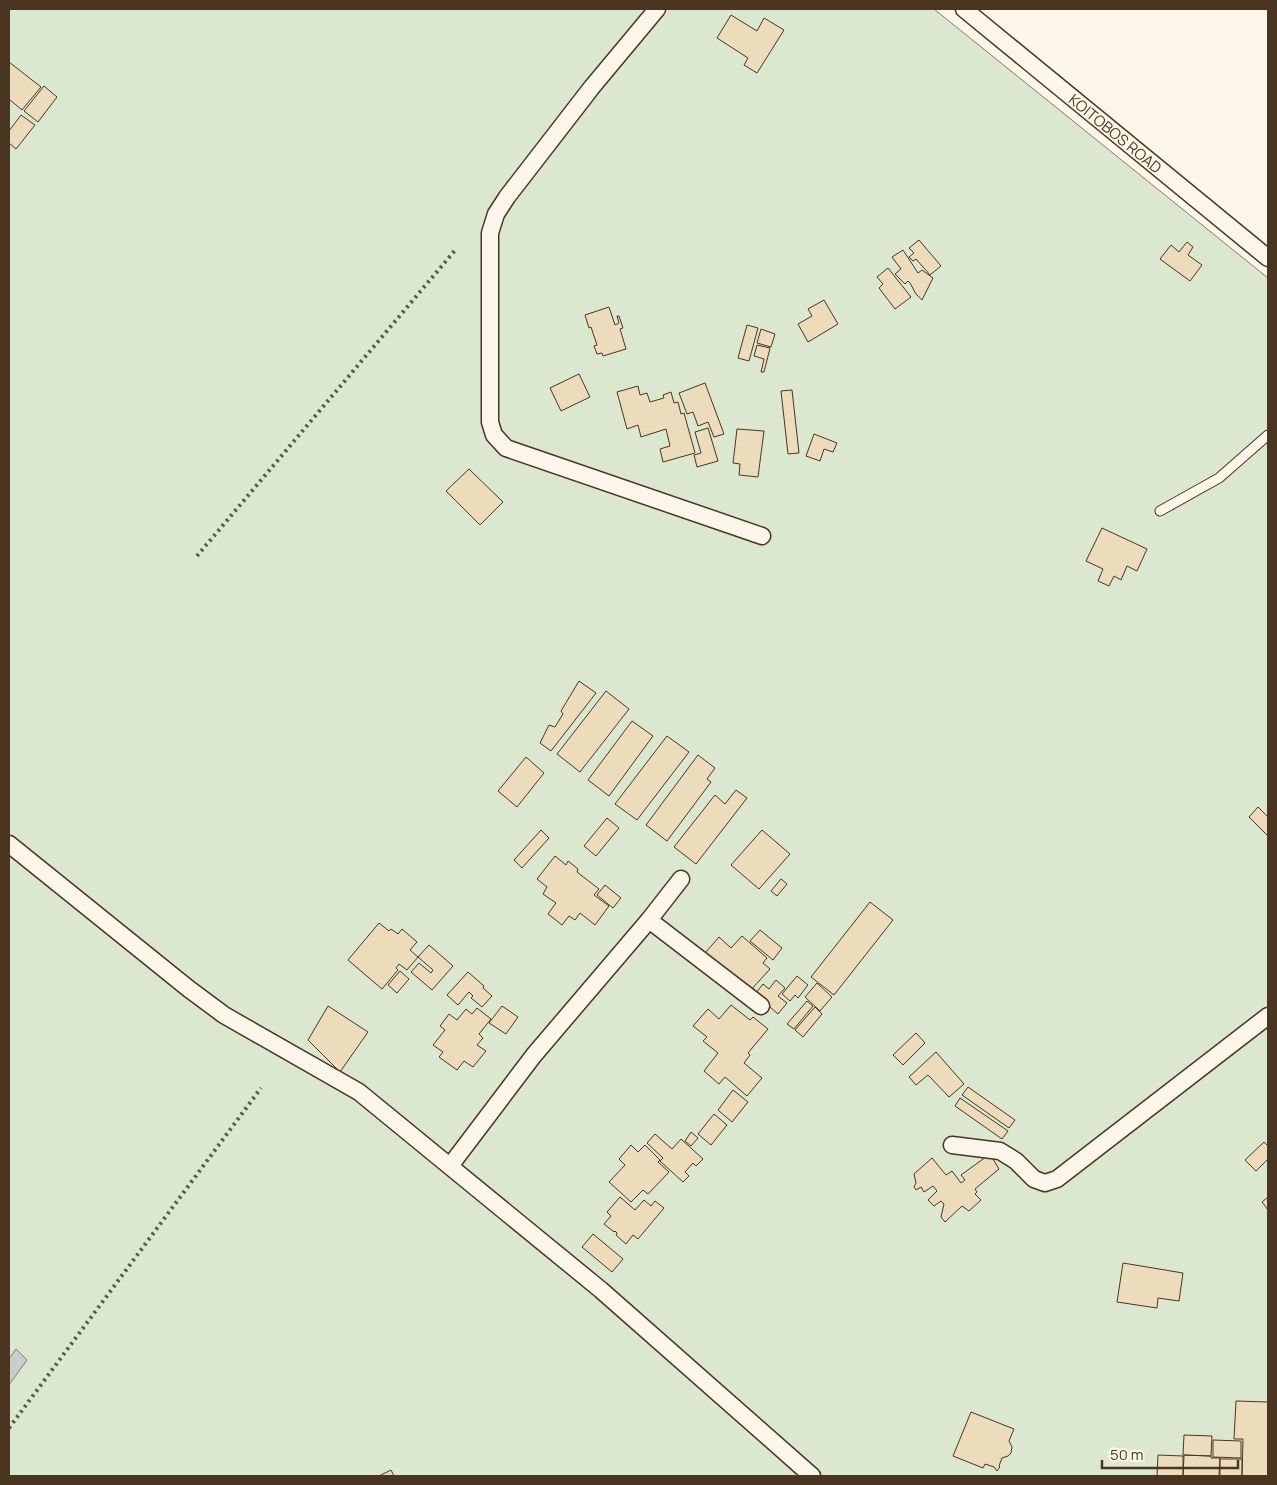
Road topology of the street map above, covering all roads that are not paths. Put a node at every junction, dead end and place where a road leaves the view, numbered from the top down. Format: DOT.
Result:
graph roads {
  1 [pos="657,9"];
  2 [pos="964,9"];
  3 [pos="1268,258"];
  4 [pos="1268,435"];
  5 [pos="1160,511"];
  6 [pos="762,536"];
  7 [pos="9,844"];
  8 [pos="682,879"];
  9 [pos="649,920"];
  10 [pos="761,1006"];
  11 [pos="1268,1016"];
  12 [pos="952,1145"];
  13 [pos="450,1166"];
  14 [pos="812,1476"];
  1 -- 6 [label="street"];
  2 -- 3 [label="street, KOITOBOS ROAD"];
  4 -- 5 [label="lane"];
  7 -- 13 [label="street"];
  8 -- 9 [label="street"];
  9 -- 10 [label="street"];
  9 -- 13 [label="street"];
  11 -- 12 [label="street"];
  13 -- 14 [label="street"];
}
